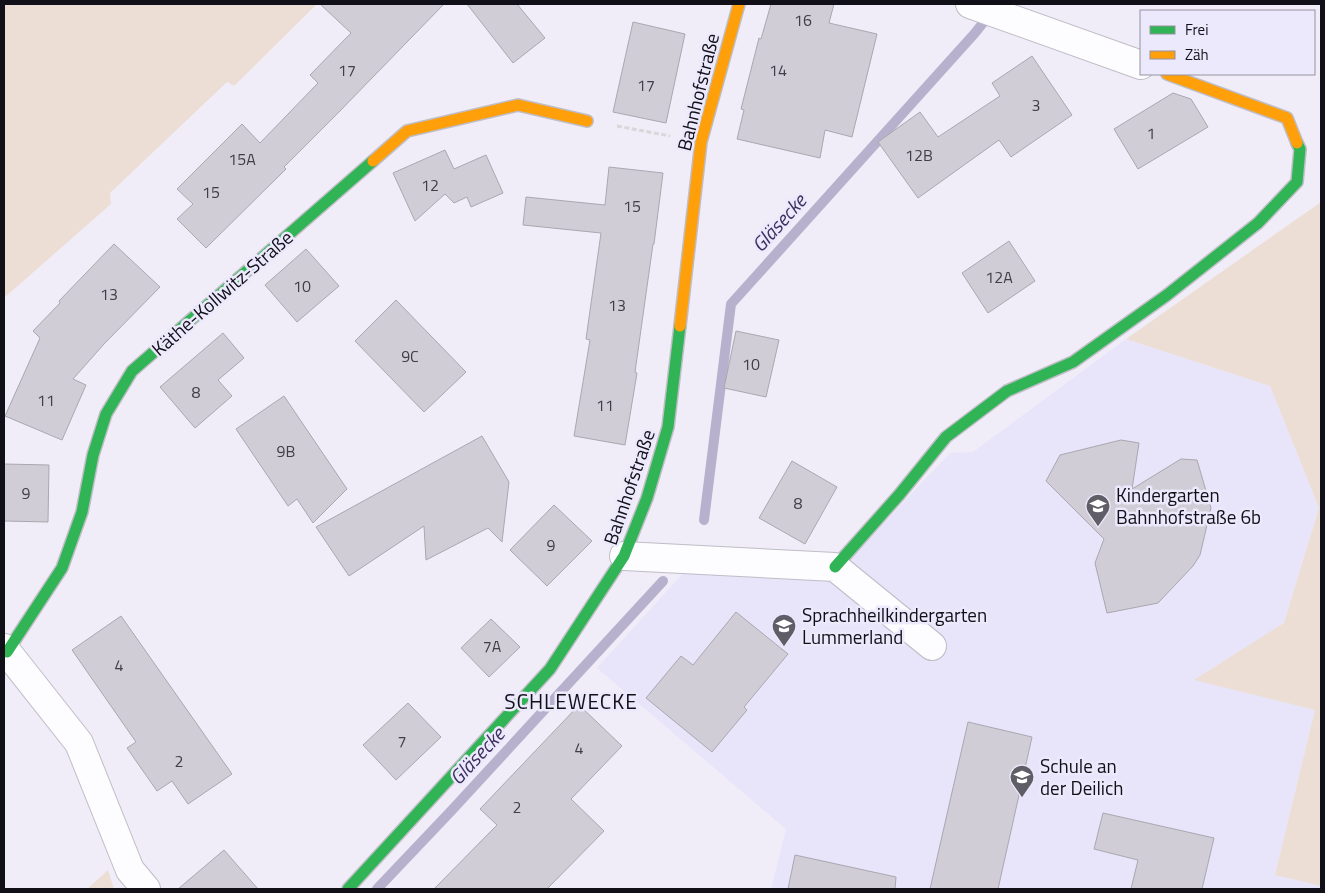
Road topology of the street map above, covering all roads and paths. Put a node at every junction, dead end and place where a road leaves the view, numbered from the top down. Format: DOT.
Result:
graph roads {
  1 [pos="738,4"];
  2 [pos="970,4"];
  3 [pos="1140,65"];
  4 [pos="1169,75"];
  5 [pos="587,121"];
  6 [pos="700,142"];
  7 [pos="624,556"];
  8 [pos="835,567"];
  9 [pos="932,646"];
  10 [pos="5,650"];
  11 [pos="146,889"];
  12 [pos="348,889"];
  1 -- 6 [label="street, Bahnhofstraße"];
  2 -- 3 [label="street"];
  4 -- 8 [label="street"];
  5 -- 6 [label="path"];
  5 -- 10 [label="street, Käthe-Kollwitz-Straße"];
  6 -- 7 [label="street, Bahnhofstraße"];
  7 -- 8 [label="street"];
  7 -- 12 [label="street, Bahnhofstraße"];
  8 -- 9 [label="street"];
  10 -- 11 [label="street, Käthe-Kollwitz-Straße"];
}
